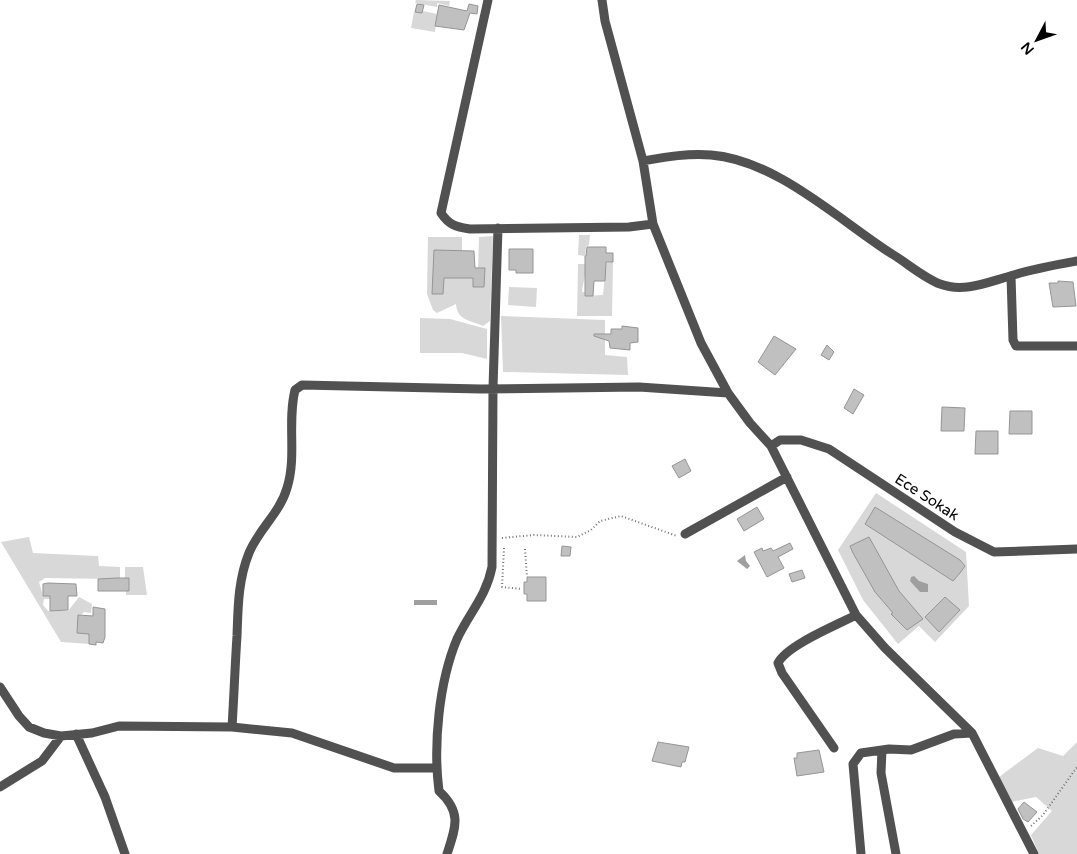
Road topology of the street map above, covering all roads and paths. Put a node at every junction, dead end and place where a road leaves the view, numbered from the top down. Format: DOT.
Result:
graph roads {
  1 [pos="488,0"];
  2 [pos="602,0"];
  3 [pos="643,161"];
  4 [pos="653,224"];
  5 [pos="498,228"];
  6 [pos="1077,261"];
  7 [pos="1011,276"];
  8 [pos="1077,346"];
  9 [pos="493,388"];
  10 [pos="728,393"];
  11 [pos="771,446"];
  12 [pos="787,477"];
  13 [pos="685,534"];
  14 [pos="494,544"];
  15 [pos="504,548"];
  16 [pos="525,549"];
  17 [pos="1077,549"];
  18 [pos="527,576"];
  19 [pos="522,589"];
  20 [pos="856,615"];
  21 [pos="0,687"];
  22 [pos="232,727"];
  23 [pos="972,733"];
  24 [pos="76,734"];
  25 [pos="61,736"];
  26 [pos="834,748"];
  27 [pos="882,750"];
  28 [pos="1077,767"];
  29 [pos="436,768"];
  30 [pos="0,786"];
  31 [pos="1024,833"];
  32 [pos="125,854"];
  33 [pos="447,854"];
  34 [pos="860,854"];
  35 [pos="896,854"];
  36 [pos="1034,854"];
  1 -- 5 [label="street"];
  2 -- 3 [label="street"];
  3 -- 4 [label="street"];
  3 -- 7 [label="street"];
  4 -- 5 [label="street"];
  4 -- 10 [label="street"];
  5 -- 9 [label="street"];
  6 -- 7 [label="street"];
  7 -- 8 [label="street"];
  9 -- 10 [label="street"];
  9 -- 14 [label="street"];
  9 -- 22 [label="street"];
  10 -- 11 [label="street"];
  11 -- 12 [label="street"];
  11 -- 17 [label="street, Ece Sokak"];
  12 -- 13 [label="street"];
  12 -- 20 [label="street"];
  13 -- 14 [label="path"];
  14 -- 29 [label="street"];
  15 -- 19 [label="path"];
  16 -- 18 [label="path"];
  20 -- 23 [label="street"];
  20 -- 26 [label="street"];
  21 -- 25 [label="street"];
  22 -- 24 [label="street"];
  22 -- 29 [label="street"];
  23 -- 27 [label="street"];
  23 -- 31 [label="street"];
  24 -- 25 [label="street"];
  24 -- 32 [label="street"];
  25 -- 30 [label="street"];
  27 -- 34 [label="street"];
  27 -- 35 [label="street"];
  28 -- 31 [label="path"];
  29 -- 33 [label="street"];
  31 -- 36 [label="street"];
}
